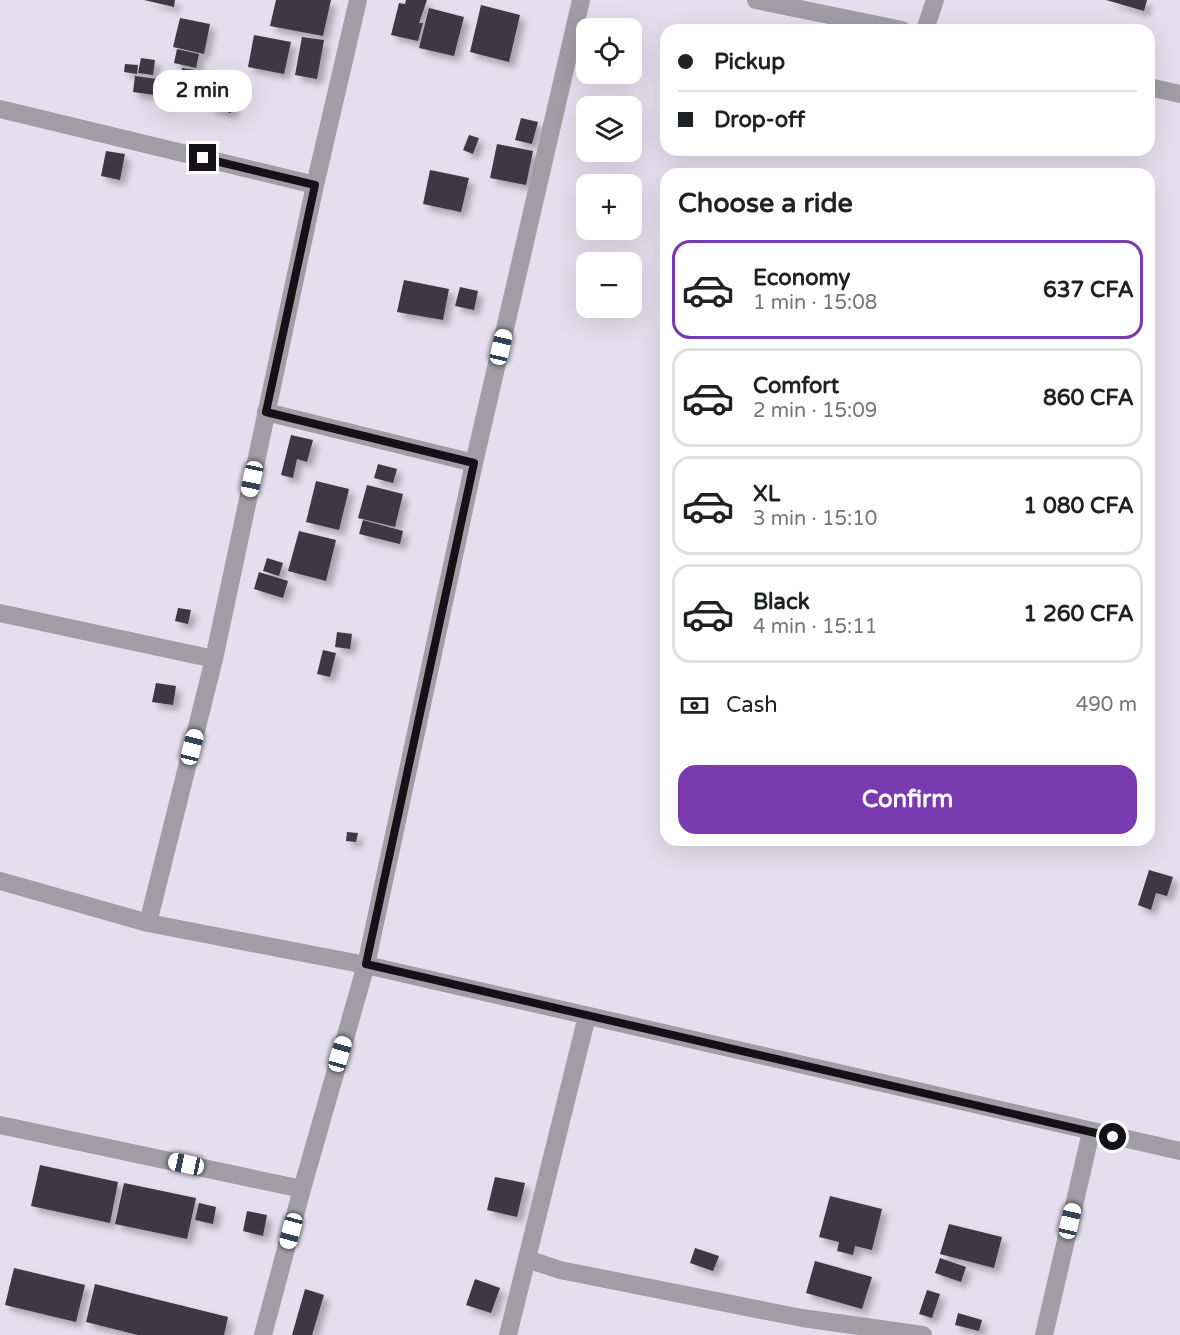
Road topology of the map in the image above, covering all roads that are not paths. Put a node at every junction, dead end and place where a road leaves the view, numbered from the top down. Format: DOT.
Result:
graph roads {
  1 [pos="358,0"];
  2 [pos="581,0"];
  3 [pos="756,0"];
  4 [pos="935,0"];
  5 [pos="873,24"];
  6 [pos="927,24"];
  7 [pos="1155,88"];
  8 [pos="1180,94"];
  9 [pos="0,109"];
  10 [pos="315,185"];
  11 [pos="266,412"];
  12 [pos="474,463"];
  13 [pos="0,613"];
  14 [pos="214,659"];
  15 [pos="0,881"];
  16 [pos="148,923"];
  17 [pos="366,964"];
  18 [pos="587,1016"];
  19 [pos="0,1125"];
  20 [pos="1091,1132"];
  21 [pos="1180,1151"];
  22 [pos="302,1189"];
  23 [pos="527,1259"];
  24 [pos="801,1327"];
  25 [pos="1050,1334"];
  26 [pos="263,1335"];
  27 [pos="508,1335"];
  28 [pos="922,1335"];
  1 -- 10 [label="street"];
  2 -- 12 [label="street"];
  3 -- 5 [label="street"];
  4 -- 6 [label="street"];
  7 -- 8 [label="street"];
  9 -- 10 [label="street"];
  10 -- 11 [label="street"];
  11 -- 12 [label="street"];
  11 -- 14 [label="street"];
  12 -- 17 [label="street"];
  13 -- 14 [label="street"];
  14 -- 16 [label="street"];
  15 -- 16 [label="street"];
  16 -- 17 [label="street"];
  17 -- 18 [label="street"];
  17 -- 22 [label="street"];
  18 -- 20 [label="street"];
  18 -- 23 [label="street"];
  19 -- 22 [label="street"];
  20 -- 21 [label="street"];
  20 -- 25 [label="street"];
  22 -- 26 [label="street"];
  23 -- 24 [label="street"];
  23 -- 27 [label="street"];
  24 -- 28 [label="street"];
}
